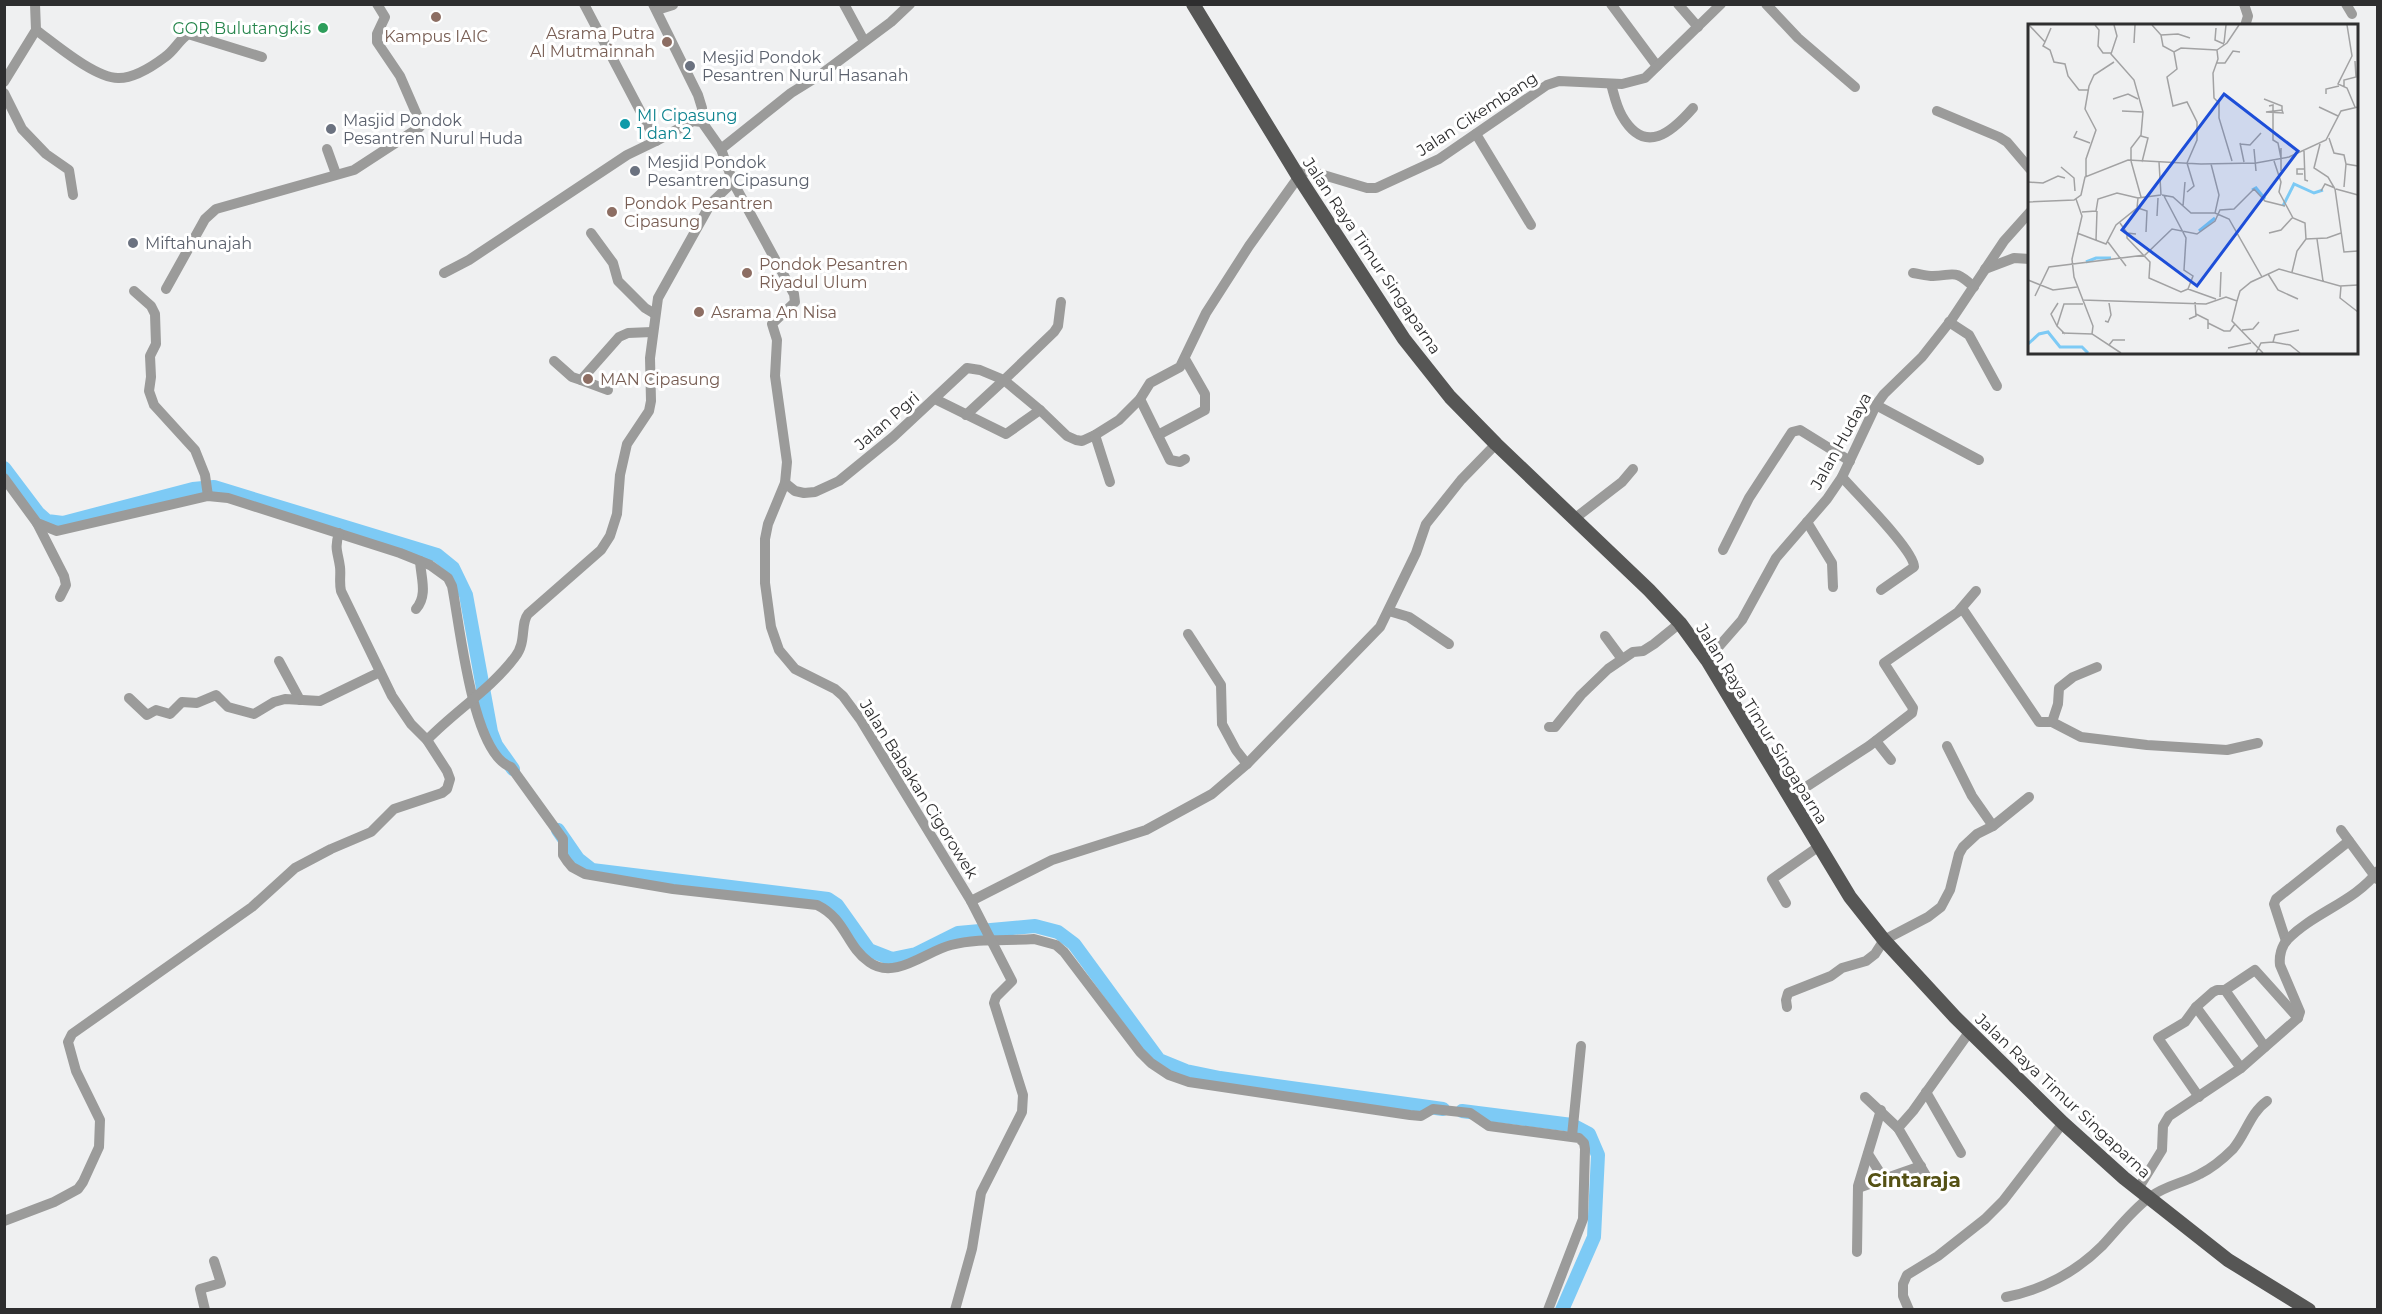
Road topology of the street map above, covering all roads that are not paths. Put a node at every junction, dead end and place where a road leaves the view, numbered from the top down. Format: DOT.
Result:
graph roads {
  1 [pos="35,4"];
  2 [pos="377,4"];
  3 [pos="584,4"];
  4 [pos="844,4"];
  5 [pos="910,4"];
  6 [pos="1192,4"];
  7 [pos="1611,4"];
  8 [pos="1678,4"];
  9 [pos="1721,4"];
  10 [pos="1766,4"];
  11 [pos="2244,4"];
  12 [pos="673,5"];
  13 [pos="655,7"];
  14 [pos="2246,24"];
  15 [pos="1698,27"];
  16 [pos="36,30"];
  17 [pos="864,41"];
  18 [pos="262,57"];
  19 [pos="1657,66"];
  20 [pos="4,82"];
  21 [pos="1611,84"];
  22 [pos="1855,87"];
  23 [pos="4,93"];
  24 [pos="1693,108"];
  25 [pos="1937,111"];
  26 [pos="702,122"];
  27 [pos="1476,134"];
  28 [pos="656,141"];
  29 [pos="721,148"];
  30 [pos="327,149"];
  31 [pos="2028,167"];
  32 [pos="336,174"];
  33 [pos="1298,176"];
  34 [pos="733,182"];
  35 [pos="73,195"];
  36 [pos="2028,214"];
  37 [pos="1531,225"];
  38 [pos="591,232"];
  39 [pos="2028,258"];
  40 [pos="1985,269"];
  41 [pos="444,273"];
  42 [pos="1913,273"];
  43 [pos="1974,287"];
  44 [pos="166,289"];
  45 [pos="134,291"];
  46 [pos="1061,302"];
  47 [pos="655,314"];
  48 [pos="1949,322"];
  49 [pos="652,332"];
  50 [pos="1185,359"];
  51 [pos="554,362"];
  52 [pos="581,380"];
  53 [pos="1004,380"];
  54 [pos="1997,386"];
  55 [pos="608,390"];
  56 [pos="935,399"];
  57 [pos="1140,399"];
  58 [pos="1876,405"];
  59 [pos="1040,410"];
  60 [pos="966,415"];
  61 [pos="1095,435"];
  62 [pos="1158,435"];
  63 [pos="1496,444"];
  64 [pos="1185,459"];
  65 [pos="1979,460"];
  66 [pos="1850,461"];
  67 [pos="1633,469"];
  68 [pos="1842,477"];
  69 [pos="4,478"];
  70 [pos="1110,482"];
  71 [pos="785,483"];
  72 [pos="207,490"];
  73 [pos="1574,519"];
  74 [pos="1807,522"];
  75 [pos="37,523"];
  76 [pos="339,533"];
  77 [pos="1723,550"];
  78 [pos="420,561"];
  79 [pos="1833,587"];
  80 [pos="1881,590"];
  81 [pos="1976,591"];
  82 [pos="60,597"];
  83 [pos="1962,608"];
  84 [pos="416,609"];
  85 [pos="1389,611"];
  86 [pos="1680,622"];
  87 [pos="1188,634"];
  88 [pos="1605,636"];
  89 [pos="1449,644"];
  90 [pos="1705,657"];
  91 [pos="1622,659"];
  92 [pos="279,661"];
  93 [pos="2097,667"];
  94 [pos="380,672"];
  95 [pos="475,696"];
  96 [pos="129,698"];
  97 [pos="300,700"];
  98 [pos="2052,723"];
  99 [pos="1549,727"];
  100 [pos="427,740"];
  101 [pos="1876,741"];
  102 [pos="2258,743"];
  103 [pos="1947,746"];
  104 [pos="1891,760"];
  105 [pos="1247,764"];
  106 [pos="2029,797"];
  107 [pos="1789,798"];
  108 [pos="1993,826"];
  109 [pos="2341,830"];
  110 [pos="2349,841"];
  111 [pos="1818,847"];
  112 [pos="2376,875"];
  113 [pos="971,902"];
  114 [pos="1786,903"];
  115 [pos="991,940"];
  116 [pos="1884,940"];
  117 [pos="2286,941"];
  118 [pos="2225,990"];
  119 [pos="1787,1007"];
  120 [pos="2196,1007"];
  121 [pos="2298,1018"];
  122 [pos="1970,1031"];
  123 [pos="1581,1046"];
  124 [pos="2265,1047"];
  125 [pos="2241,1068"];
  126 [pos="1926,1092"];
  127 [pos="1865,1097"];
  128 [pos="2199,1097"];
  129 [pos="2267,1101"];
  130 [pos="1881,1110"];
  131 [pos="2063,1123"];
  132 [pos="1898,1128"];
  133 [pos="1573,1130"];
  134 [pos="1961,1153"];
  135 [pos="1868,1154"];
  136 [pos="1921,1166"];
  137 [pos="1884,1179"];
  138 [pos="1928,1179"];
  139 [pos="1858,1188"];
  140 [pos="2143,1193"];
  141 [pos="4,1221"];
  142 [pos="1857,1252"];
  143 [pos="214,1261"];
  144 [pos="2006,1297"];
  145 [pos="205,1310"];
  146 [pos="956,1310"];
  147 [pos="1548,1310"];
  148 [pos="1908,1310"];
  149 [pos="2308,1310"];
  1 -- 16 [label="street"];
  2 -- 32 [label="street"];
  3 -- 28 [label="street"];
  4 -- 17 [label="street"];
  5 -- 17 [label="street"];
  6 -- 33 [label="main road, Jalan Raya Timur Singaparna"];
  7 -- 19 [label="street"];
  8 -- 15 [label="street"];
  9 -- 15 [label="street, Jalan Cikembang"];
  10 -- 22 [label="street"];
  11 -- 14 [label="street"];
  12 -- 13 [label="street"];
  13 -- 26 [label="street"];
  15 -- 19 [label="street, Jalan Cikembang"];
  16 -- 18 [label="street"];
  16 -- 20 [label="street"];
  17 -- 29 [label="street"];
  19 -- 21 [label="street, Jalan Cikembang"];
  21 -- 24 [label="street"];
  21 -- 27 [label="street, Jalan Cikembang"];
  23 -- 35 [label="street"];
  25 -- 31 [label="street"];
  26 -- 28 [label="street"];
  26 -- 29 [label="street, Jalan Babakan Cigorowek"];
  27 -- 33 [label="street, Jalan Cikembang"];
  27 -- 37 [label="street"];
  28 -- 41 [label="street"];
  29 -- 34 [label="street, Jalan Babakan Cigorowek"];
  30 -- 32 [label="street"];
  32 -- 44 [label="street"];
  33 -- 50 [label="street"];
  33 -- 63 [label="main road, Jalan Raya Timur Singaparna"];
  34 -- 47 [label="street"];
  34 -- 71 [label="street, Jalan Babakan Cigorowek"];
  36 -- 40 [label="street, Jalan Hudaya"];
  38 -- 47 [label="street"];
  39 -- 40 [label="street"];
  40 -- 43 [label="street, Jalan Hudaya"];
  42 -- 43 [label="street"];
  43 -- 48 [label="street, Jalan Hudaya"];
  45 -- 72 [label="street"];
  46 -- 53 [label="street"];
  47 -- 49 [label="street"];
  48 -- 54 [label="street"];
  48 -- 58 [label="street, Jalan Hudaya"];
  49 -- 52 [label="street"];
  49 -- 95 [label="street"];
  50 -- 57 [label="street"];
  50 -- 62 [label="street"];
  51 -- 52 [label="street"];
  52 -- 55 [label="street"];
  53 -- 56 [label="street, Jalan Pgri"];
  53 -- 59 [label="street"];
  53 -- 60 [label="street"];
  56 -- 60 [label="street"];
  56 -- 71 [label="street, Jalan Pgri"];
  57 -- 61 [label="street"];
  57 -- 62 [label="street"];
  58 -- 65 [label="street"];
  58 -- 66 [label="street, Jalan Hudaya"];
  59 -- 60 [label="street"];
  59 -- 61 [label="street"];
  61 -- 70 [label="street"];
  62 -- 64 [label="street"];
  63 -- 73 [label="main road, Jalan Raya Timur Singaparna"];
  63 -- 85 [label="street"];
  66 -- 68 [label="street, Jalan Hudaya"];
  66 -- 77 [label="street"];
  67 -- 73 [label="street"];
  68 -- 74 [label="street, Jalan Hudaya"];
  68 -- 80 [label="street"];
  69 -- 75 [label="street"];
  71 -- 113 [label="street, Jalan Babakan Cigorowek"];
  72 -- 75 [label="street"];
  72 -- 76 [label="street"];
  73 -- 86 [label="main road, Jalan Raya Timur Singaparna"];
  74 -- 79 [label="street"];
  74 -- 90 [label="street, Jalan Hudaya"];
  75 -- 82 [label="street"];
  76 -- 78 [label="street"];
  76 -- 94 [label="street"];
  78 -- 84 [label="street"];
  78 -- 95 [label="street"];
  81 -- 83 [label="street"];
  83 -- 98 [label="street"];
  83 -- 101 [label="street"];
  85 -- 89 [label="street"];
  85 -- 105 [label="street"];
  86 -- 90 [label="main road, Jalan Raya Timur Singaparna"];
  86 -- 91 [label="street"];
  87 -- 105 [label="street"];
  88 -- 91 [label="street"];
  90 -- 107 [label="main road, Jalan Raya Timur Singaparna"];
  91 -- 99 [label="street"];
  92 -- 97 [label="street"];
  93 -- 98 [label="street"];
  94 -- 97 [label="street"];
  94 -- 100 [label="street"];
  95 -- 100 [label="street"];
  95 -- 115 [label="street"];
  96 -- 97 [label="street"];
  98 -- 102 [label="street"];
  100 -- 141 [label="street"];
  101 -- 104 [label="street"];
  101 -- 107 [label="street"];
  103 -- 108 [label="street"];
  105 -- 113 [label="street"];
  106 -- 108 [label="street"];
  107 -- 111 [label="main road, Jalan Raya Timur Singaparna"];
  108 -- 116 [label="street"];
  109 -- 110 [label="street"];
  110 -- 112 [label="street"];
  110 -- 117 [label="street"];
  111 -- 114 [label="street"];
  111 -- 116 [label="main road, Jalan Raya Timur Singaparna"];
  112 -- 117 [label="street"];
  113 -- 115 [label="street, Jalan Babakan Cigorowek"];
  115 -- 133 [label="street"];
  115 -- 146 [label="street, Jalan Babakan Cigorowek"];
  116 -- 119 [label="street"];
  116 -- 122 [label="main road, Jalan Raya Timur Singaparna"];
  117 -- 121 [label="street"];
  118 -- 120 [label="street"];
  118 -- 121 [label="street"];
  118 -- 124 [label="street"];
  120 -- 125 [label="street"];
  120 -- 128 [label="street"];
  121 -- 124 [label="street"];
  122 -- 126 [label="street"];
  122 -- 131 [label="main road, Jalan Raya Timur Singaparna"];
  123 -- 133 [label="street"];
  124 -- 125 [label="street"];
  125 -- 128 [label="street"];
  126 -- 132 [label="street"];
  126 -- 134 [label="street"];
  127 -- 130 [label="street"];
  128 -- 140 [label="street"];
  129 -- 140 [label="street"];
  130 -- 132 [label="street"];
  130 -- 135 [label="street"];
  131 -- 140 [label="main road, Jalan Raya Timur Singaparna"];
  131 -- 148 [label="street"];
  132 -- 136 [label="street"];
  133 -- 147 [label="street"];
  135 -- 137 [label="street"];
  135 -- 139 [label="street"];
  136 -- 137 [label="street"];
  136 -- 138 [label="street"];
  137 -- 139 [label="street"];
  139 -- 142 [label="street"];
  140 -- 144 [label="street"];
  140 -- 149 [label="main road, Jalan Raya Timur Singaparna"];
  143 -- 145 [label="street"];
}
